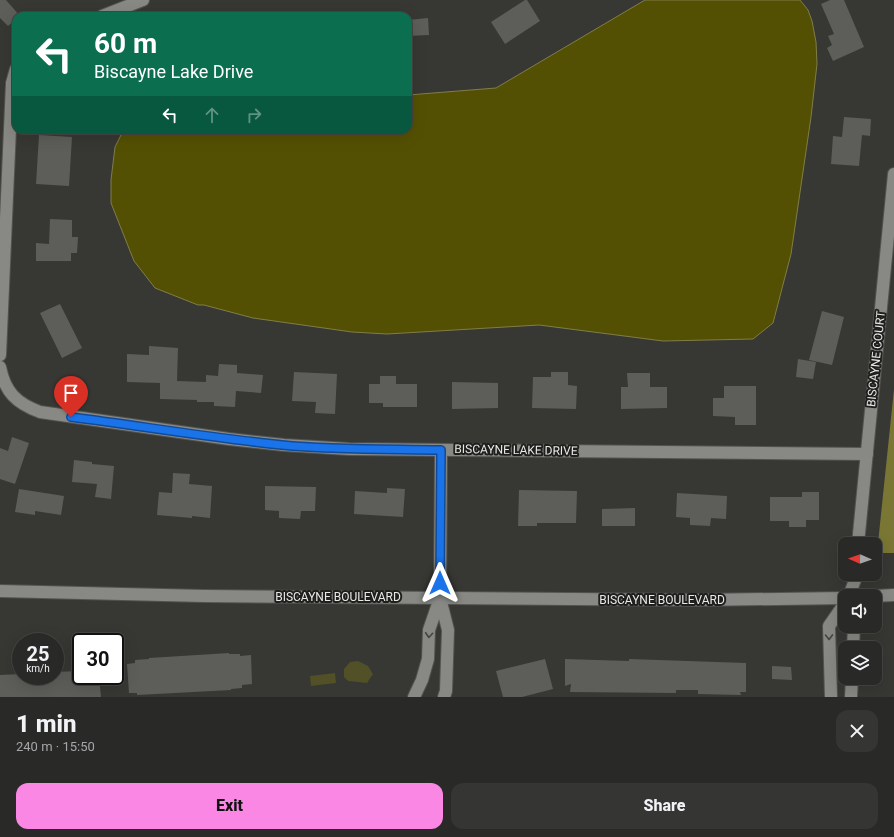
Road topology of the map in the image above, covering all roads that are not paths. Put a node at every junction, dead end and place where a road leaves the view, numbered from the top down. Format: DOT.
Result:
graph roads {
  1 [pos="143,0"];
  2 [pos="112,12"];
  3 [pos="12,83"];
  4 [pos="894,174"];
  5 [pos="0,356"];
  6 [pos="0,367"];
  7 [pos="441,450"];
  8 [pos="867,454"];
  9 [pos="859,537"];
  10 [pos="0,591"];
  11 [pos="894,595"];
  12 [pos="882,596"];
  13 [pos="440,598"];
  14 [pos="838,598"];
  15 [pos="838,613"];
  16 [pos="852,685"];
  17 [pos="414,697"];
  18 [pos="444,697"];
  19 [pos="831,697"];
  20 [pos="852,697"];
  1 -- 2 [label="street"];
  3 -- 5 [label="street"];
  4 -- 8 [label="street, BISCAYNE COURT"];
  6 -- 7 [label="street, BISCAYNE LAKE DRIVE"];
  7 -- 8 [label="street, BISCAYNE LAKE DRIVE"];
  7 -- 13 [label="street"];
  8 -- 9 [label="street, BISCAYNE COURT"];
  10 -- 13 [label="street, BISCAYNE BOULEVARD"];
  11 -- 12 [label="street"];
  13 -- 14 [label="street, BISCAYNE BOULEVARD"];
  13 -- 17 [label="street, one-way"];
  13 -- 18 [label="street"];
  15 -- 19 [label="street, one-way"];
  16 -- 20 [label="street"];
}
